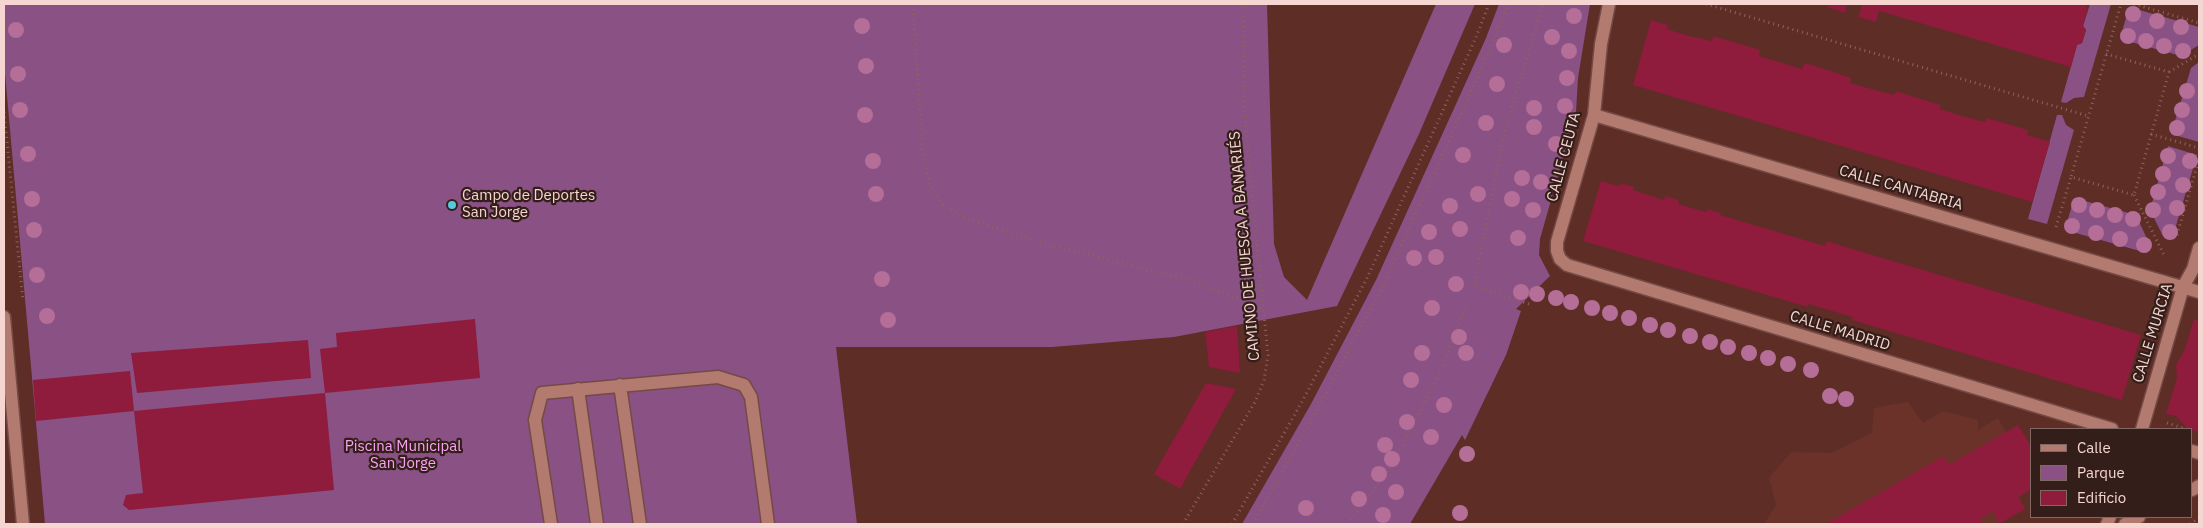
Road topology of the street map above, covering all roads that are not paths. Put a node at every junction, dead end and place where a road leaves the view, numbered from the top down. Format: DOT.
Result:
graph roads {
  1 [pos="1609,4"];
  2 [pos="1594,115"];
  3 [pos="2199,248"];
  4 [pos="1560,259"];
  5 [pos="2183,287"];
  6 [pos="2199,292"];
  7 [pos="4,316"];
  8 [pos="620,386"];
  9 [pos="578,389"];
  10 [pos="2109,428"];
  11 [pos="2142,428"];
  12 [pos="2137,518"];
  13 [pos="23,524"];
  14 [pos="551,524"];
  15 [pos="597,524"];
  16 [pos="640,524"];
  17 [pos="768,524"];
  18 [pos="2125,524"];
  1 -- 2 [label="street, CALLE CEUTA"];
  2 -- 4 [label="street, CALLE CEUTA"];
  2 -- 5 [label="street, CALLE CANTABRIA"];
  3 -- 5 [label="street, CALLE MURCIA"];
  4 -- 10 [label="street, CALLE MADRID"];
  5 -- 6 [label="street, CALLE CANTABRIA"];
  5 -- 11 [label="street, CALLE MURCIA"];
  7 -- 13 [label="street"];
  8 -- 9 [label="street"];
  8 -- 16 [label="street"];
  8 -- 17 [label="street"];
  9 -- 14 [label="street"];
  9 -- 15 [label="street"];
  12 -- 18 [label="street"];
}
